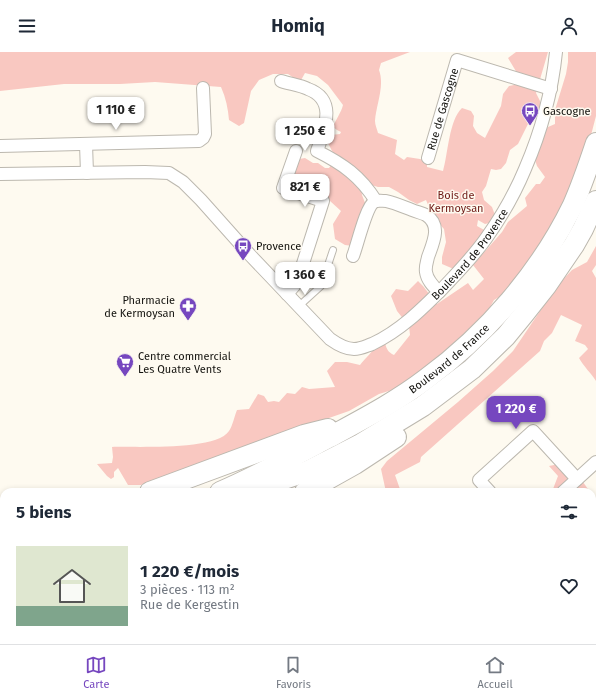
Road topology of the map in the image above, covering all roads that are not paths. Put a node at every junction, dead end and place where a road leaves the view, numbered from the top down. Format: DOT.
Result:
graph roads {
  1 [pos="556,52"];
  2 [pos="454,56"];
  3 [pos="281,81"];
  4 [pos="204,88"];
  5 [pos="551,89"];
  6 [pos="596,143"];
  7 [pos="86,144"];
  8 [pos="0,146"];
  9 [pos="296,151"];
  10 [pos="428,158"];
  11 [pos="87,173"];
  12 [pos="0,174"];
  13 [pos="376,201"];
  14 [pos="596,201"];
  15 [pos="334,250"];
  16 [pos="354,256"];
  17 [pos="439,292"];
  18 [pos="287,294"];
  19 [pos="299,306"];
  20 [pos="423,406"];
  21 [pos="359,421"];
  22 [pos="596,462"];
  23 [pos="577,479"];
  24 [pos="161,488"];
  25 [pos="229,488"];
  26 [pos="258,488"];
  27 [pos="312,488"];
  28 [pos="486,488"];
  29 [pos="567,488"];
  1 -- 5 [label="street, Boulevard de Provence"];
  2 -- 5 [label="street, Rue de Gascogne"];
  2 -- 10 [label="street, Rue de Gascogne"];
  3 -- 13 [label="street"];
  4 -- 7 [label="street"];
  5 -- 17 [label="street, Boulevard de Provence"];
  6 -- 21 [label="main road, Boulevard de France"];
  7 -- 8 [label="street"];
  7 -- 11 [label="street"];
  9 -- 18 [label="street"];
  11 -- 12 [label="street, Boulevard de Provence"];
  11 -- 18 [label="street, Boulevard de Provence"];
  13 -- 16 [label="street"];
  13 -- 17 [label="street"];
  14 -- 20 [label="main road, Boulevard de France"];
  15 -- 19 [label="lane"];
  17 -- 19 [label="street, Boulevard de Provence"];
  18 -- 19 [label="street, Boulevard de Provence"];
  20 -- 26 [label="main road, Boulevard de France"];
  20 -- 27 [label="main road"];
  21 -- 24 [label="main road"];
  21 -- 25 [label="main road, Boulevard de France"];
  22 -- 23 [label="street"];
  23 -- 28 [label="street"];
  23 -- 29 [label="street"];
}
